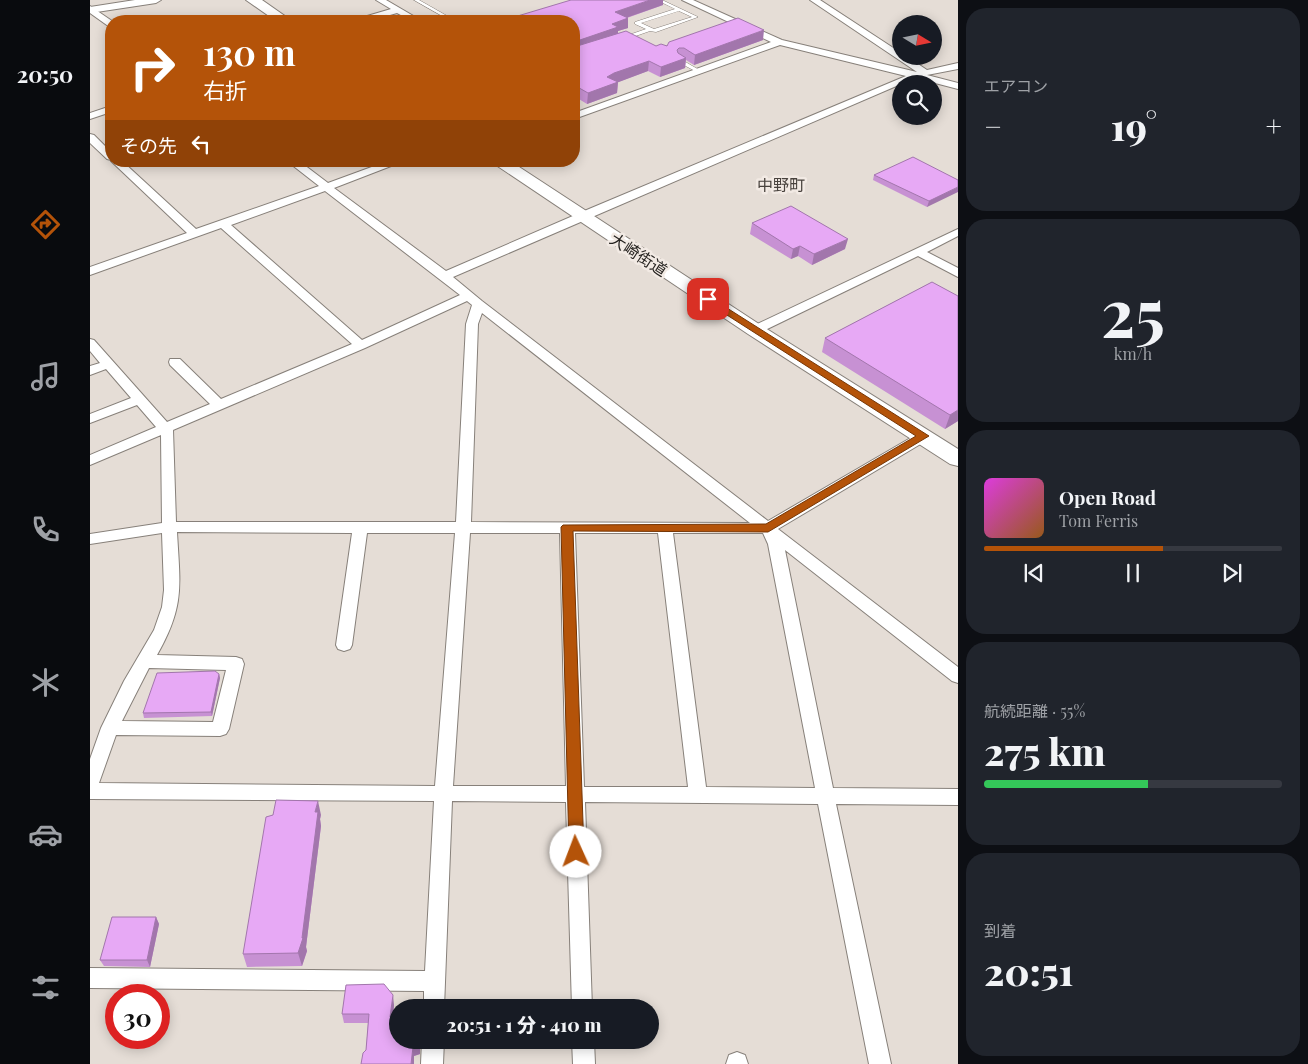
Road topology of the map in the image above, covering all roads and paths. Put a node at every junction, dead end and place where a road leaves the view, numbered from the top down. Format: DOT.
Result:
graph roads {
  1 [pos="156,0"];
  2 [pos="253,0"];
  3 [pos="380,0"];
  4 [pos="416,0"];
  5 [pos="659,0"];
  6 [pos="686,0"];
  7 [pos="814,0"];
  8 [pos="90,9"];
  9 [pos="679,9"];
  10 [pos="398,10"];
  11 [pos="276,15"];
  12 [pos="381,15"];
  13 [pos="407,15"];
  14 [pos="443,15"];
  15 [pos="105,20"];
  16 [pos="650,29"];
  17 [pos="630,36"];
  18 [pos="620,39"];
  19 [pos="638,40"];
  20 [pos="779,42"];
  21 [pos="680,61"];
  22 [pos="958,66"];
  23 [pos="699,71"];
  24 [pos="920,74"];
  25 [pos="958,86"];
  26 [pos="105,111"];
  27 [pos="580,113"];
  28 [pos="90,116"];
  29 [pos="90,137"];
  30 [pos="105,151"];
  31 [pos="122,167"];
  32 [pos="300,167"];
  33 [pos="382,167"];
  34 [pos="507,167"];
  35 [pos="325,187"];
  36 [pos="583,217"];
  37 [pos="223,224"];
  38 [pos="958,232"];
  39 [pos="195,234"];
  40 [pos="918,251"];
  41 [pos="90,271"];
  42 [pos="958,273"];
  43 [pos="446,276"];
  44 [pos="473,300"];
  45 [pos="755,330"];
  46 [pos="90,343"];
  47 [pos="361,344"];
  48 [pos="175,362"];
  49 [pos="108,364"];
  50 [pos="90,371"];
  51 [pos="139,399"];
  52 [pos="220,405"];
  53 [pos="90,419"];
  54 [pos="165,428"];
  55 [pos="924,436"];
  56 [pos="958,459"];
  57 [pos="90,460"];
  58 [pos="169,527"];
  59 [pos="360,527"];
  60 [pos="463,527"];
  61 [pos="567,527"];
  62 [pos="665,527"];
  63 [pos="768,528"];
  64 [pos="90,539"];
  65 [pos="344,645"];
  66 [pos="146,662"];
  67 [pos="958,676"];
  68 [pos="110,728"];
  69 [pos="90,784"];
  70 [pos="90,791"];
  71 [pos="574,794"];
  72 [pos="443,795"];
  73 [pos="698,795"];
  74 [pos="825,795"];
  75 [pos="958,796"];
  76 [pos="90,978"];
  77 [pos="435,981"];
  78 [pos="434,999"];
  79 [pos="582,999"];
  80 [pos="433,1049"];
  81 [pos="583,1049"];
  82 [pos="432,1064"];
  83 [pos="584,1064"];
  84 [pos="880,1064"];
  1 -- 8 [label="street"];
  2 -- 11 [label="main road"];
  3 -- 10 [label="street"];
  4 -- 14 [label="lane"];
  5 -- 9 [label="lane"];
  6 -- 20 [label="street"];
  7 -- 24 [label="street"];
  8 -- 15 [label="street"];
  9 -- 16 [label="lane"];
  9 -- 16 [label="lane"];
  10 -- 12 [label="street"];
  10 -- 13 [label="street"];
  16 -- 17 [label="lane"];
  17 -- 18 [label="lane"];
  17 -- 19 [label="lane"];
  20 -- 23 [label="street"];
  20 -- 24 [label="street"];
  21 -- 23 [label="lane"];
  22 -- 24 [label="street"];
  23 -- 27 [label="street"];
  24 -- 25 [label="street"];
  24 -- 36 [label="street"];
  26 -- 28 [label="street"];
  29 -- 30 [label="street"];
  31 -- 39 [label="street"];
  32 -- 35 [label="street"];
  33 -- 35 [label="street"];
  34 -- 36 [label="main road, 大崎街道"];
  35 -- 37 [label="street"];
  35 -- 43 [label="street"];
  36 -- 43 [label="street"];
  36 -- 45 [label="main road, 大崎街道"];
  37 -- 39 [label="street"];
  37 -- 47 [label="street"];
  38 -- 40 [label="street"];
  39 -- 41 [label="street"];
  40 -- 42 [label="street"];
  40 -- 45 [label="street"];
  43 -- 44 [label="street"];
  44 -- 47 [label="street"];
  44 -- 60 [label="street"];
  44 -- 63 [label="street"];
  45 -- 55 [label="main road, 大崎街道"];
  46 -- 49 [label="street"];
  47 -- 52 [label="street"];
  48 -- 52 [label="street"];
  49 -- 50 [label="street"];
  49 -- 51 [label="street"];
  51 -- 53 [label="street"];
  51 -- 54 [label="street"];
  52 -- 54 [label="street"];
  54 -- 57 [label="street"];
  54 -- 58 [label="street"];
  55 -- 56 [label="main road, 大崎街道"];
  55 -- 63 [label="street"];
  58 -- 59 [label="street"];
  58 -- 64 [label="street"];
  58 -- 66 [label="street"];
  59 -- 60 [label="street"];
  59 -- 65 [label="street"];
  60 -- 61 [label="street"];
  60 -- 72 [label="street"];
  61 -- 62 [label="street"];
  61 -- 71 [label="street"];
  62 -- 63 [label="street"];
  62 -- 73 [label="street"];
  63 -- 67 [label="street"];
  63 -- 74 [label="street"];
  66 -- 68 [label="street"];
  66 -- 68 [label="street"];
  68 -- 69 [label="street"];
  70 -- 72 [label="street"];
  71 -- 72 [label="street"];
  71 -- 73 [label="street"];
  71 -- 79 [label="street"];
  72 -- 77 [label="street"];
  73 -- 74 [label="street"];
  74 -- 75 [label="street"];
  74 -- 84 [label="street"];
  76 -- 77 [label="street"];
  77 -- 78 [label="street"];
  80 -- 82 [label="street"];
  81 -- 83 [label="street"];
}
